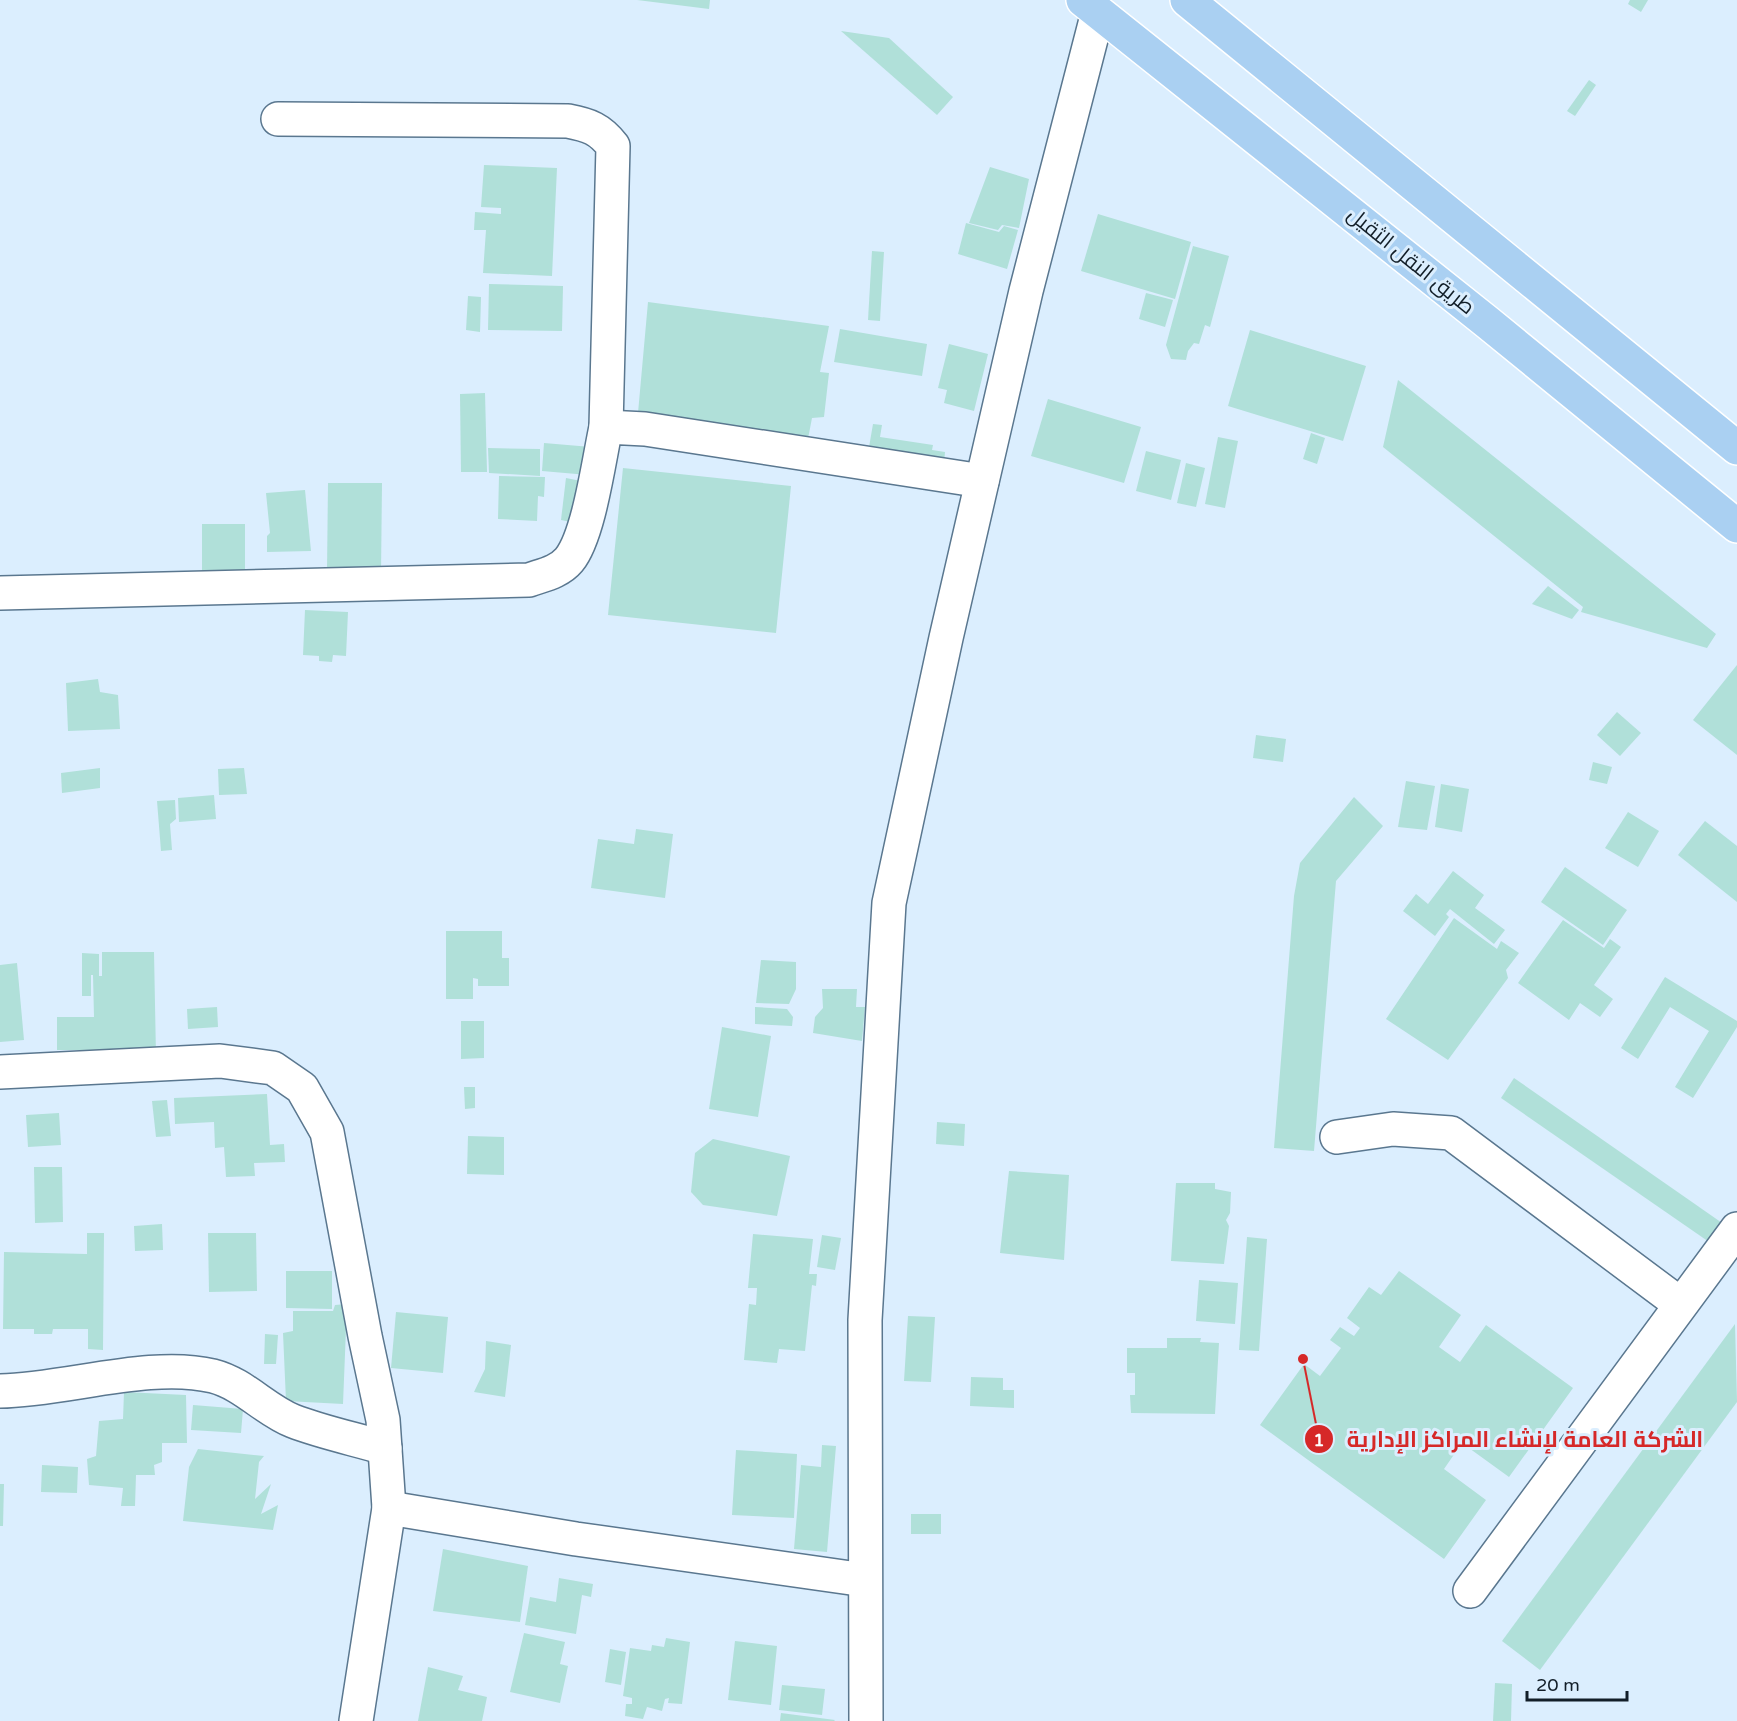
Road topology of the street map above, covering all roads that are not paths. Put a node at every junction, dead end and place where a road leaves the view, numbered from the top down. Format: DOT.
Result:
graph roads {
  1 [pos="1187,0"];
  2 [pos="1091,6"];
  3 [pos="278,119"];
  4 [pos="606,427"];
  5 [pos="1737,448"];
  6 [pos="982,481"];
  7 [pos="1737,526"];
  8 [pos="0,593"];
  9 [pos="0,1072"];
  10 [pos="1337,1137"];
  11 [pos="1737,1230"];
  12 [pos="1680,1304"];
  13 [pos="0,1391"];
  14 [pos="385,1448"];
  15 [pos="389,1508"];
  16 [pos="865,1580"];
  17 [pos="1470,1591"];
  18 [pos="356,1721"];
  19 [pos="866,1721"];
  1 -- 5 [label="highway"];
  2 -- 6 [label="street"];
  2 -- 7 [label="highway, طريق النقل الثقيل"];
  3 -- 4 [label="street"];
  4 -- 6 [label="street"];
  4 -- 8 [label="street"];
  6 -- 16 [label="street"];
  9 -- 14 [label="street"];
  10 -- 12 [label="street"];
  11 -- 12 [label="street"];
  12 -- 17 [label="street"];
  13 -- 14 [label="street"];
  14 -- 15 [label="street"];
  15 -- 16 [label="street"];
  15 -- 18 [label="street"];
  16 -- 19 [label="street"];
}
